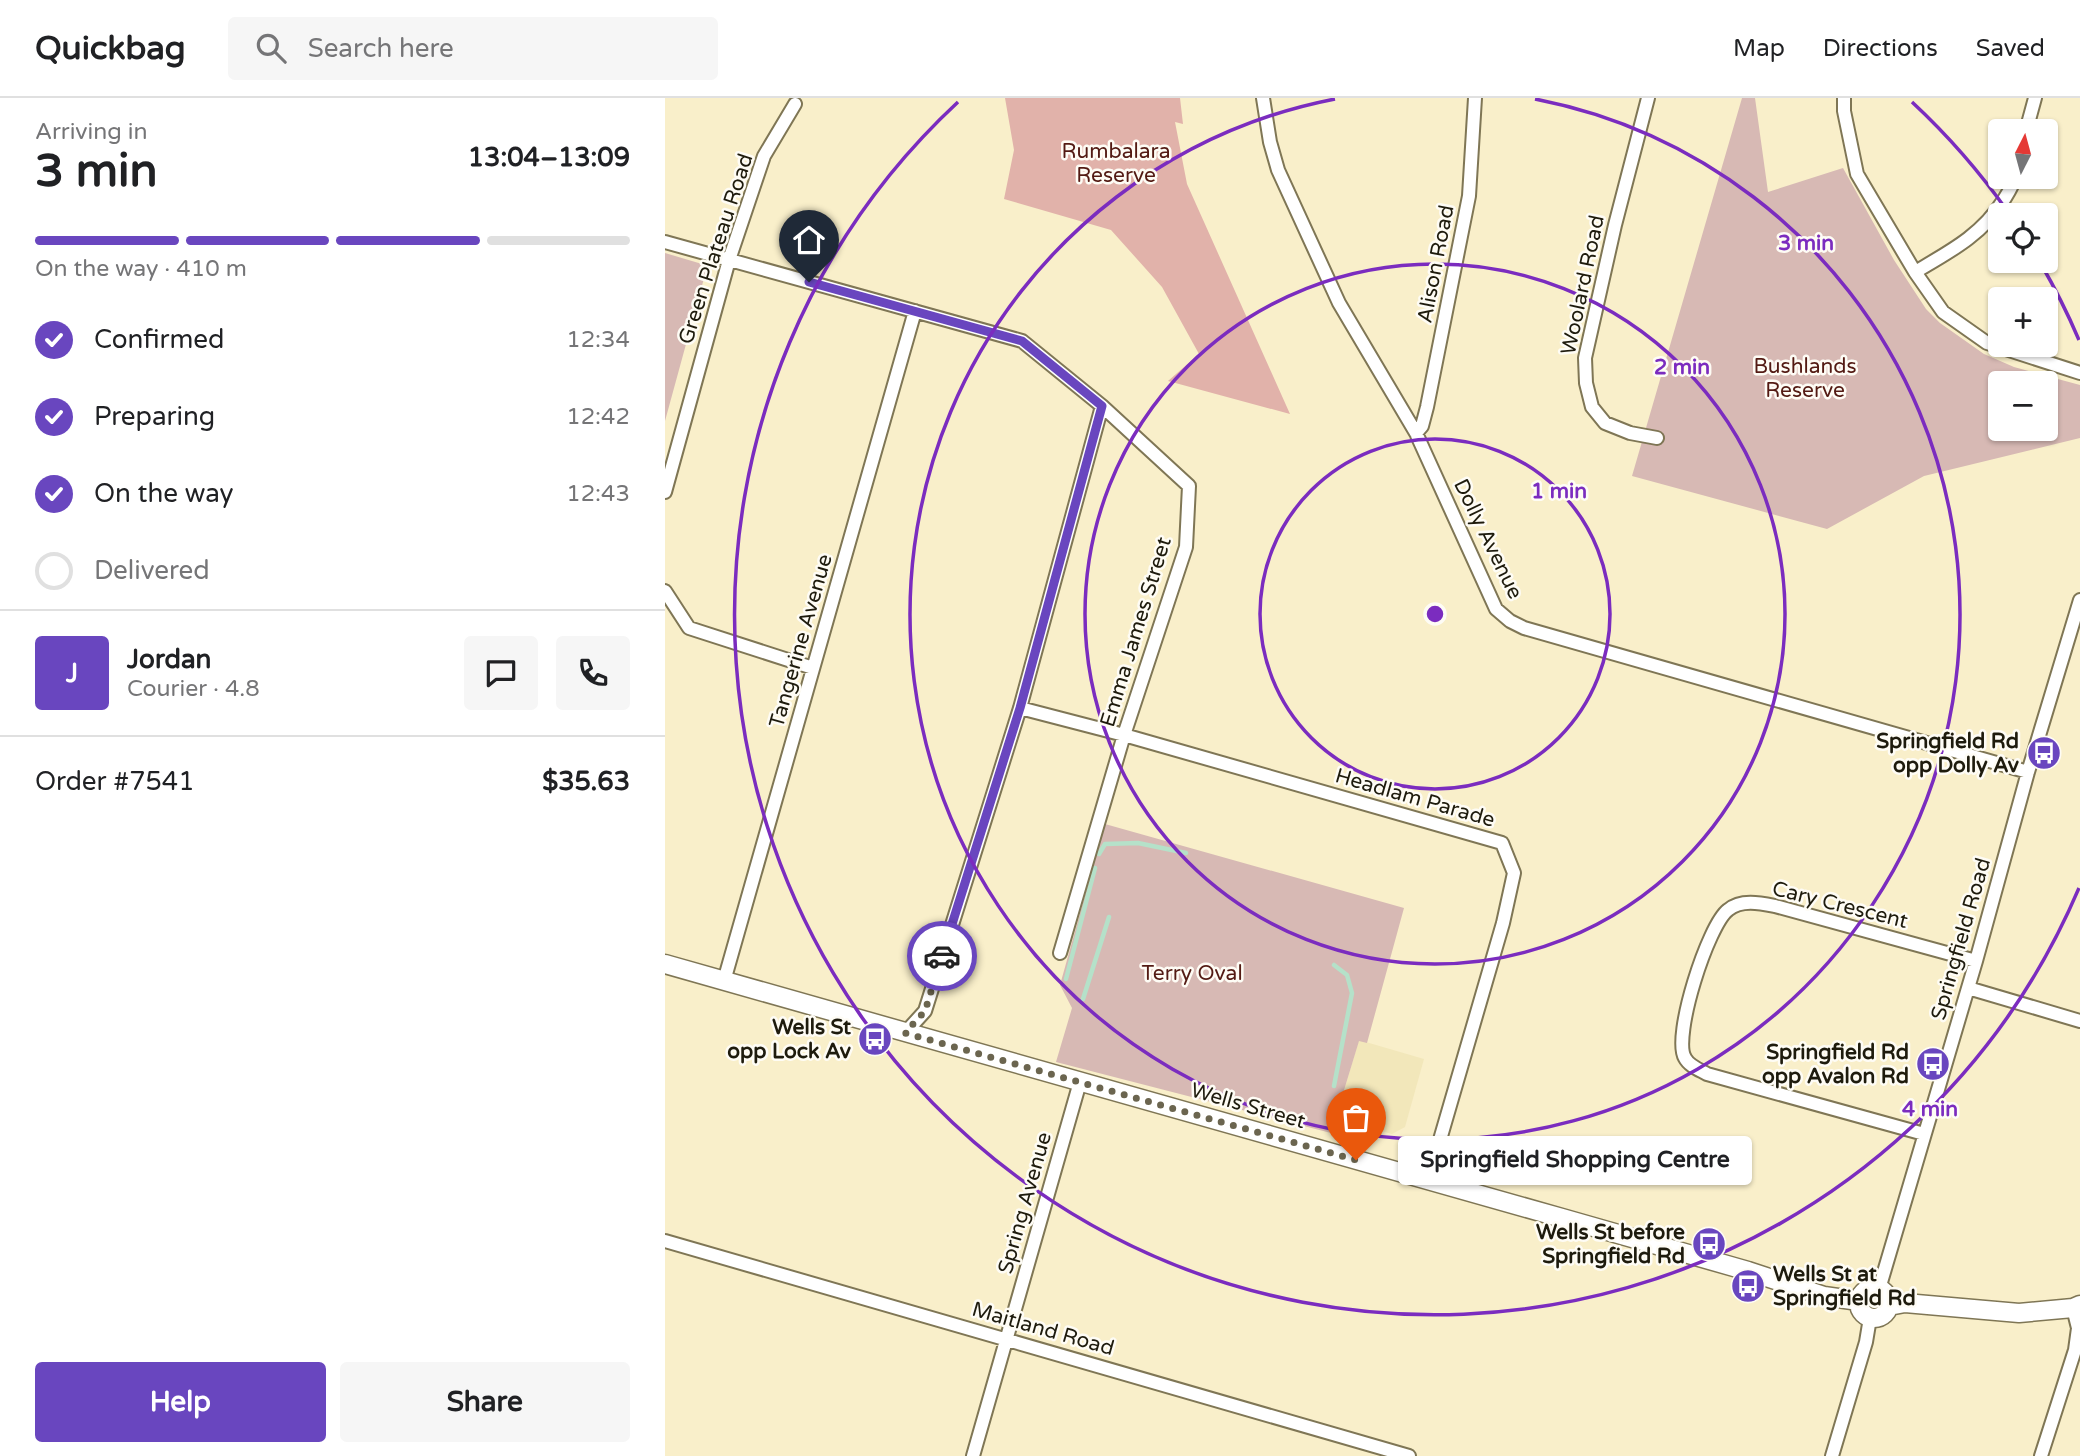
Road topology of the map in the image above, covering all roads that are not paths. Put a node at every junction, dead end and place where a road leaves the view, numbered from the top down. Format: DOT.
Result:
graph roads {
  1 [pos="1263,98"];
  2 [pos="1475,98"];
  3 [pos="1649,98"];
  4 [pos="1844,98"];
  5 [pos="2035,98"];
  6 [pos="795,104"];
  7 [pos="2029,119"];
  8 [pos="2011,189"];
  9 [pos="665,242"];
  10 [pos="729,260"];
  11 [pos="1915,272"];
  12 [pos="915,311"];
  13 [pos="2080,373"];
  14 [pos="1102,406"];
  15 [pos="1416,433"];
  16 [pos="1657,438"];
  17 [pos="665,492"];
  18 [pos="665,590"];
  19 [pos="2080,600"];
  20 [pos="813,668"];
  21 [pos="1020,708"];
  22 [pos="1124,735"];
  23 [pos="2028,772"];
  24 [pos="1060,953"];
  25 [pos="1976,961"];
  26 [pos="665,964"];
  27 [pos="724,981"];
  28 [pos="1968,988"];
  29 [pos="2080,1021"];
  30 [pos="905,1033"];
  31 [pos="1080,1082"];
  32 [pos="1924,1135"];
  33 [pos="1428,1181"];
  34 [pos="665,1241"];
  35 [pos="1879,1289"];
  36 [pos="1859,1301"];
  37 [pos="1889,1306"];
  38 [pos="2076,1306"];
  39 [pos="1870,1318"];
  40 [pos="1006,1338"];
  41 [pos="973,1456"];
  42 [pos="1409,1456"];
  43 [pos="1832,1456"];
  44 [pos="2041,1456"];
  1 -- 15 [label="street, Dolly Avenue"];
  2 -- 15 [label="street, Alison Road"];
  3 -- 16 [label="street, Woolard Road"];
  4 -- 11 [label="street"];
  5 -- 7 [label="street"];
  6 -- 10 [label="street, Green Plateau Road"];
  8 -- 11 [label="street"];
  9 -- 10 [label="street, Emma James Street"];
  10 -- 12 [label="street, Emma James Street"];
  10 -- 17 [label="street, Green Plateau Road"];
  11 -- 13 [label="street"];
  12 -- 14 [label="street, Emma James Street"];
  12 -- 20 [label="street, Tangerine Avenue"];
  14 -- 21 [label="street"];
  14 -- 22 [label="street, Emma James Street"];
  15 -- 23 [label="street, Dolly Avenue"];
  18 -- 20 [label="street"];
  19 -- 23 [label="street, Springfield Road"];
  20 -- 27 [label="street, Tangerine Avenue"];
  21 -- 22 [label="street, Headlam Parade"];
  21 -- 30 [label="street"];
  22 -- 24 [label="street, Emma James Street"];
  22 -- 33 [label="street, Headlam Parade"];
  23 -- 25 [label="street, Springfield Road"];
  25 -- 28 [label="street, Springfield Road"];
  25 -- 32 [label="street, Cary Crescent"];
  26 -- 27 [label="street, Wells Street"];
  27 -- 30 [label="street, Wells Street"];
  28 -- 29 [label="street"];
  28 -- 32 [label="street, Springfield Road"];
  30 -- 31 [label="street, Wells Street"];
  31 -- 33 [label="street, Wells Street"];
  31 -- 40 [label="street, Spring Avenue"];
  32 -- 35 [label="street, Springfield Road"];
  33 -- 36 [label="street, Wells Street"];
  34 -- 40 [label="street, Maitland Road"];
  35 -- 36 [label="street"];
  35 -- 37 [label="street"];
  36 -- 39 [label="street"];
  37 -- 38 [label="street"];
  37 -- 39 [label="street"];
  38 -- 44 [label="street"];
  39 -- 43 [label="street"];
  40 -- 41 [label="street, Spring Avenue"];
  40 -- 42 [label="street, Maitland Road"];
}
